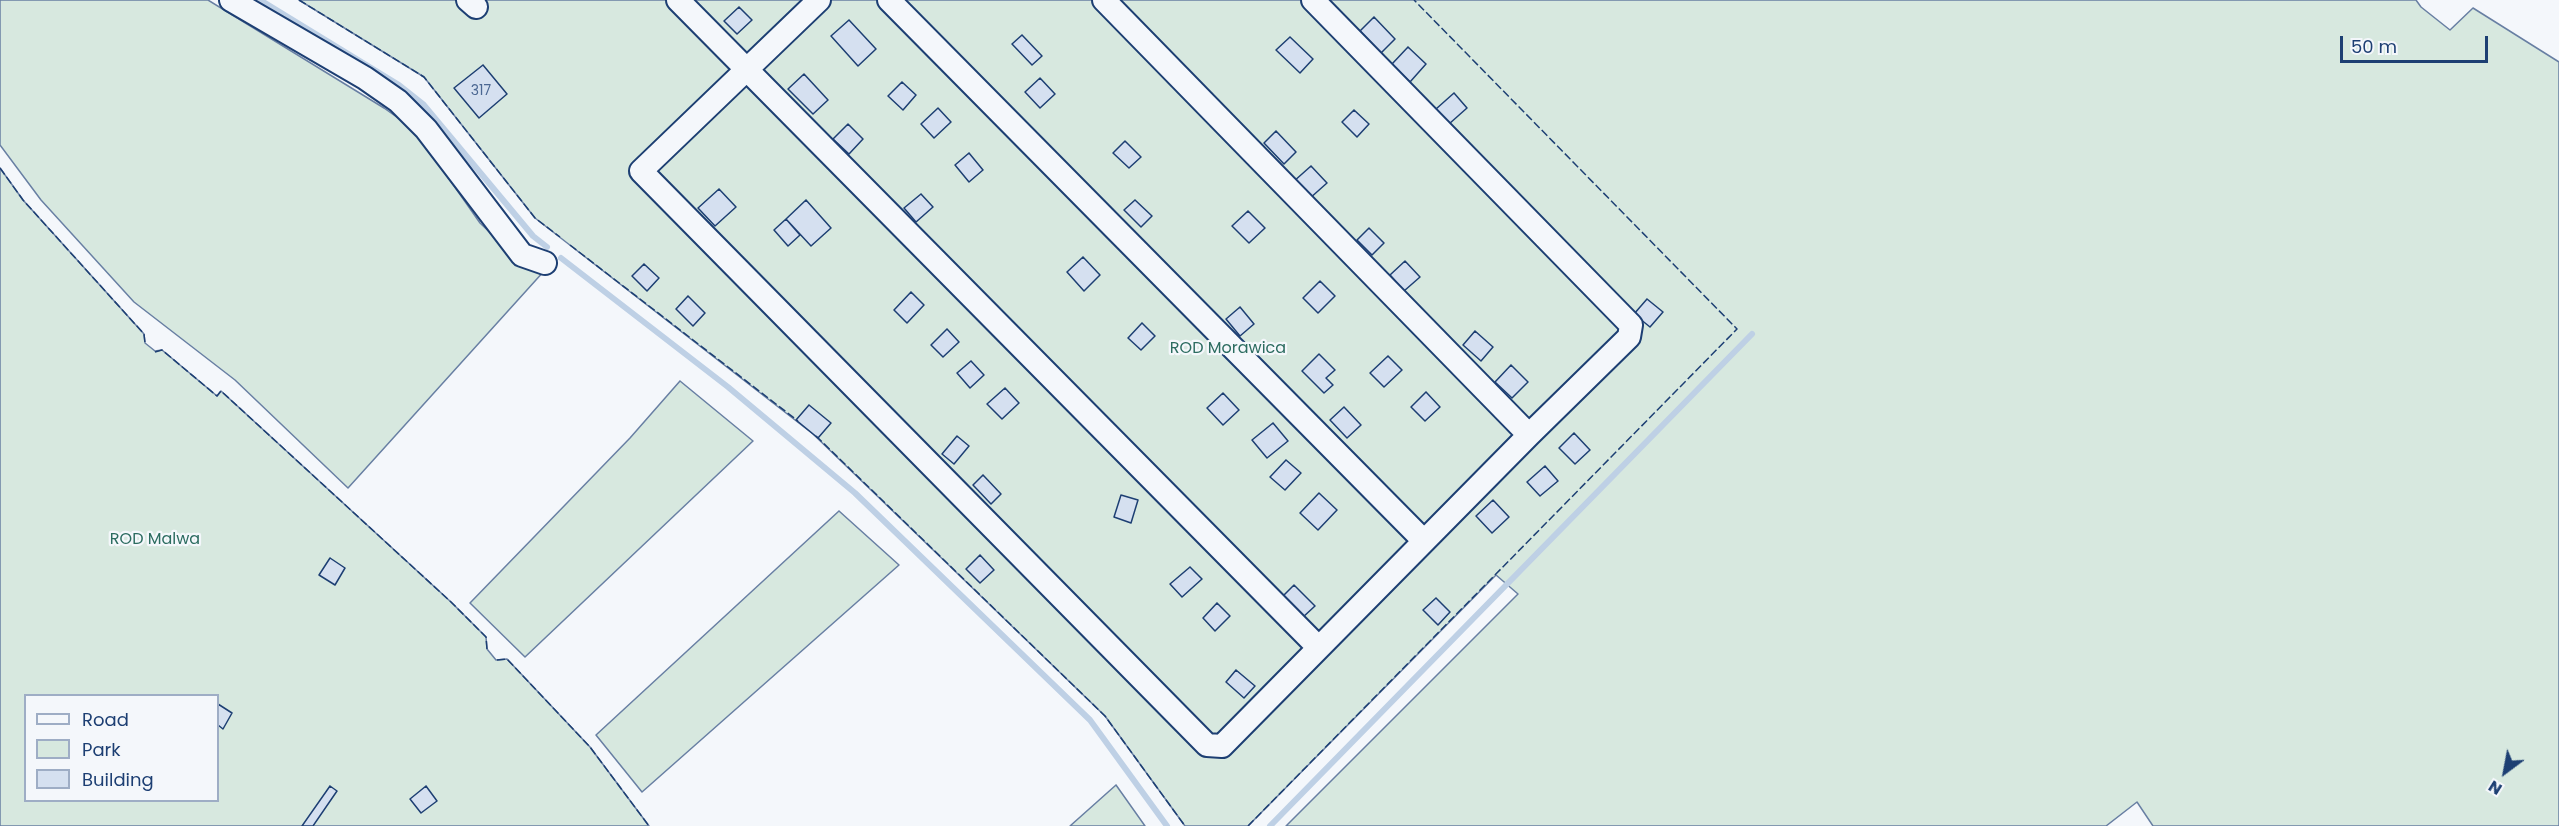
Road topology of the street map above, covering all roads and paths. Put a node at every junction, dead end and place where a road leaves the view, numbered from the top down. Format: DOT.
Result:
graph roads {
  1 [pos="231,0"];
  2 [pos="678,0"];
  3 [pos="819,0"];
  4 [pos="889,0"];
  5 [pos="1104,0"];
  6 [pos="1313,0"];
  7 [pos="747,70"];
  8 [pos="545,263"];
  9 [pos="1528,435"];
  10 [pos="1424,541"];
  11 [pos="1318,647"];
  1 -- 8 [label="street"];
  2 -- 7 [label="street"];
  3 -- 7 [label="street"];
  4 -- 10 [label="street"];
  5 -- 9 [label="street"];
  6 -- 9 [label="street"];
  7 -- 11 [label="street"];
  7 -- 11 [label="street"];
  9 -- 10 [label="street"];
  10 -- 11 [label="street"];
}
